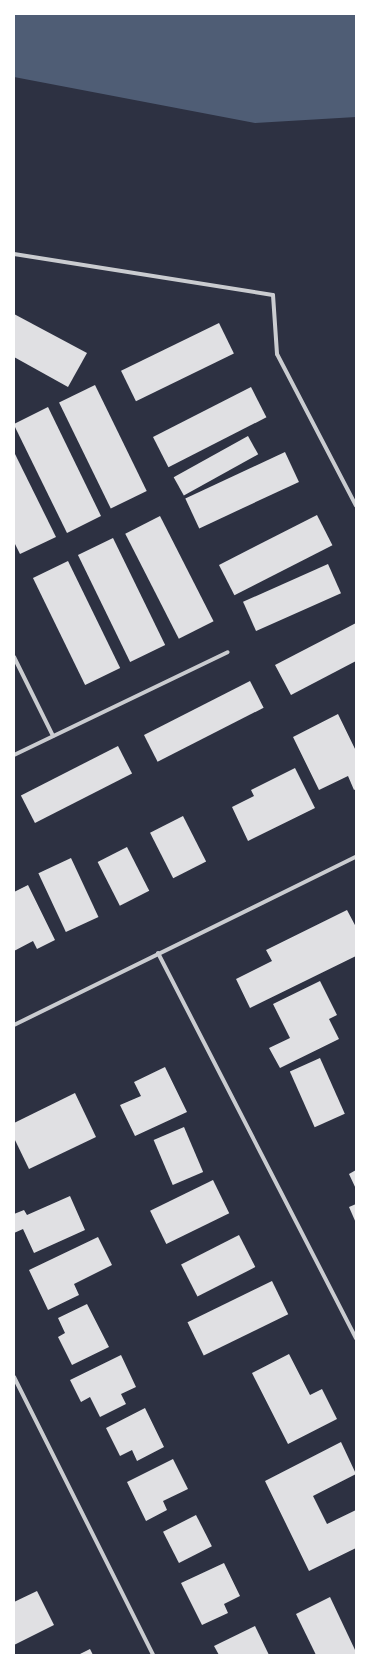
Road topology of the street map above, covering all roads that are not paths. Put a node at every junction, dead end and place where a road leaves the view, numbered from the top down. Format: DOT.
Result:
graph roads {
  1 [pos="14,254"];
  2 [pos="356,506"];
  3 [pos="228,652"];
  4 [pos="14,657"];
  5 [pos="53,736"];
  6 [pos="14,755"];
  7 [pos="356,857"];
  8 [pos="158,953"];
  9 [pos="14,1025"];
  10 [pos="356,1338"];
  11 [pos="14,1377"];
  12 [pos="153,1655"];
  1 -- 2 [label="street"];
  3 -- 5 [label="street"];
  4 -- 5 [label="street"];
  5 -- 6 [label="street"];
  7 -- 8 [label="street"];
  8 -- 9 [label="street"];
  8 -- 10 [label="street"];
  11 -- 12 [label="street"];
}
